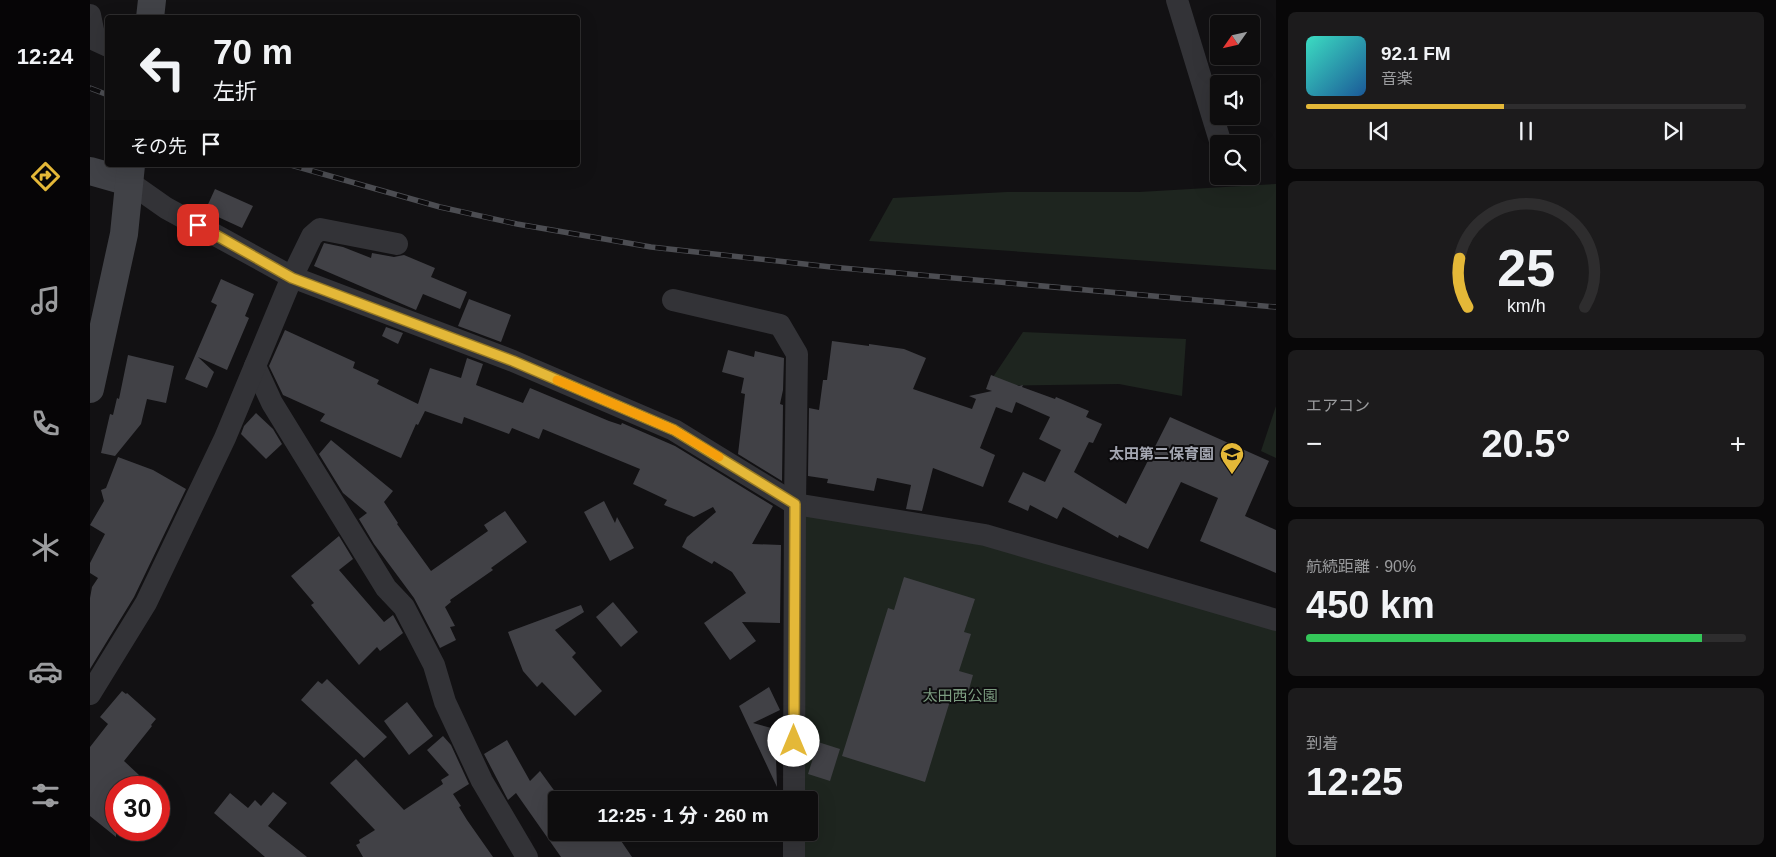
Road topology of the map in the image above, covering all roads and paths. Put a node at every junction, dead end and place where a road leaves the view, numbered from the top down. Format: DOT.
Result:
graph roads {
  1 [pos="91,0"];
  2 [pos="152,0"];
  3 [pos="1178,0"];
  4 [pos="90,9"];
  5 [pos="90,15"];
  6 [pos="150,15"];
  7 [pos="105,45"];
  8 [pos="1218,135"];
  9 [pos="90,171"];
  10 [pos="130,173"];
  11 [pos="397,244"];
  12 [pos="292,278"];
  13 [pos="673,300"];
  14 [pos="255,366"];
  15 [pos="90,389"];
  16 [pos="795,504"];
  17 [pos="1276,620"];
  18 [pos="90,694"];
  19 [pos="794,791"];
  20 [pos="794,841"];
  21 [pos="527,857"];
  22 [pos="794,857"];
  1 -- 4 [label="street"];
  2 -- 6 [label="street"];
  3 -- 8 [label="street"];
  5 -- 7 [label="street"];
  9 -- 10 [label="street"];
  10 -- 12 [label="street"];
  10 -- 15 [label="street"];
  11 -- 12 [label="street"];
  12 -- 14 [label="street"];
  12 -- 16 [label="street"];
  13 -- 16 [label="street"];
  14 -- 18 [label="street"];
  14 -- 21 [label="street"];
  16 -- 17 [label="street"];
  16 -- 19 [label="street"];
  20 -- 22 [label="street"];
}
